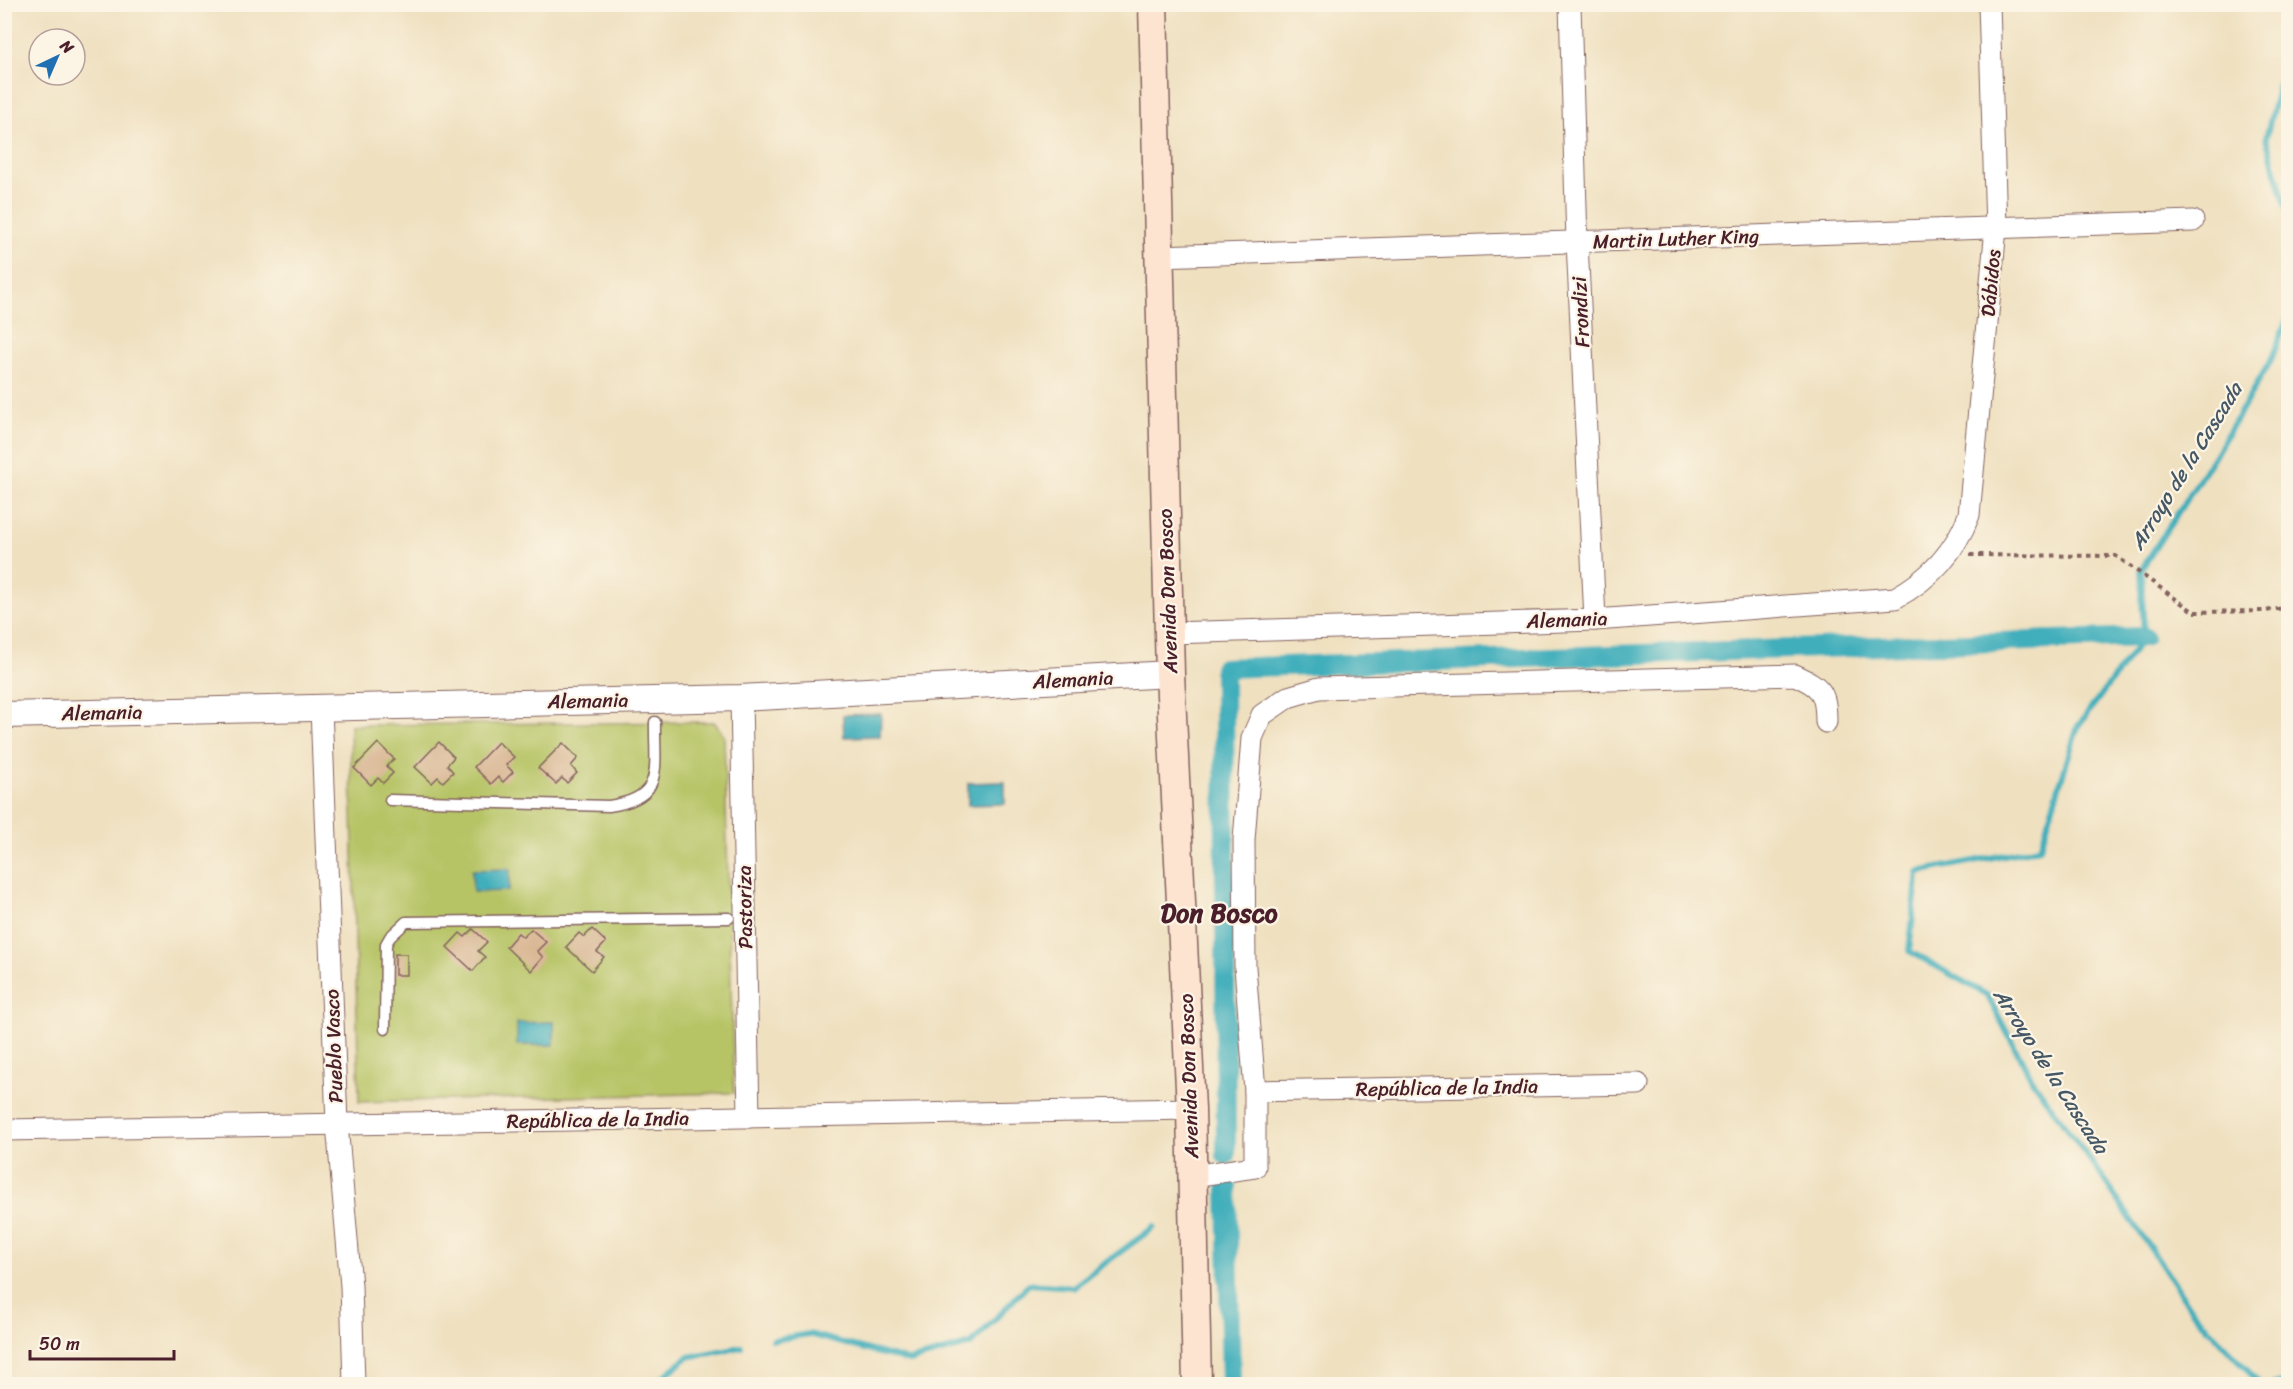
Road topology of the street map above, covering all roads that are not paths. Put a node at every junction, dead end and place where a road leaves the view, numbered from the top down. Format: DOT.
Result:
graph roads {
  1 [pos="1153,4"];
  2 [pos="1569,4"];
  3 [pos="1989,4"];
  4 [pos="2193,221"];
  5 [pos="1996,228"];
  6 [pos="1577,242"];
  7 [pos="1158,256"];
  8 [pos="1948,555"];
  9 [pos="1595,620"];
  10 [pos="1169,633"];
  11 [pos="1170,674"];
  12 [pos="741,698"];
  13 [pos="321,708"];
  14 [pos="4,716"];
  15 [pos="1826,722"];
  16 [pos="655,723"];
  17 [pos="390,800"];
  18 [pos="729,918"];
  19 [pos="386,1029"];
  20 [pos="1638,1084"];
  21 [pos="1256,1091"];
  22 [pos="1191,1109"];
  23 [pos="749,1117"];
  24 [pos="337,1124"];
  25 [pos="4,1130"];
  26 [pos="1192,1176"];
  27 [pos="354,1384"];
  28 [pos="1197,1384"];
  1 -- 7 [label="main road, Avenida Don Bosco"];
  2 -- 6 [label="street, Frondizi"];
  3 -- 5 [label="street, Dábidos"];
  4 -- 5 [label="street, Martin Luther King"];
  5 -- 6 [label="street, Martin Luther King"];
  5 -- 8 [label="street, Dábidos"];
  6 -- 7 [label="street, Martin Luther King"];
  6 -- 9 [label="street, Frondizi"];
  7 -- 10 [label="main road, Avenida Don Bosco"];
  8 -- 9 [label="street, Alemania"];
  9 -- 10 [label="street, Alemania"];
  10 -- 11 [label="main road, Avenida Don Bosco"];
  11 -- 12 [label="street, Alemania"];
  11 -- 22 [label="main road, Avenida Don Bosco"];
  12 -- 13 [label="street, Alemania"];
  12 -- 23 [label="street, Pastoriza"];
  13 -- 14 [label="street, Alemania"];
  13 -- 24 [label="street, Pueblo Vasco"];
  15 -- 21 [label="street, Avenida Don Bosco"];
  16 -- 17 [label="lane"];
  18 -- 19 [label="lane"];
  20 -- 21 [label="street, República de la India"];
  21 -- 26 [label="street, Avenida Don Bosco"];
  22 -- 23 [label="street, República de la India"];
  22 -- 26 [label="main road, Avenida Don Bosco"];
  23 -- 24 [label="street, República de la India"];
  24 -- 25 [label="street, República de la India"];
  24 -- 27 [label="street, Pueblo Vasco"];
  26 -- 28 [label="main road, Avenida Don Bosco"];
}
